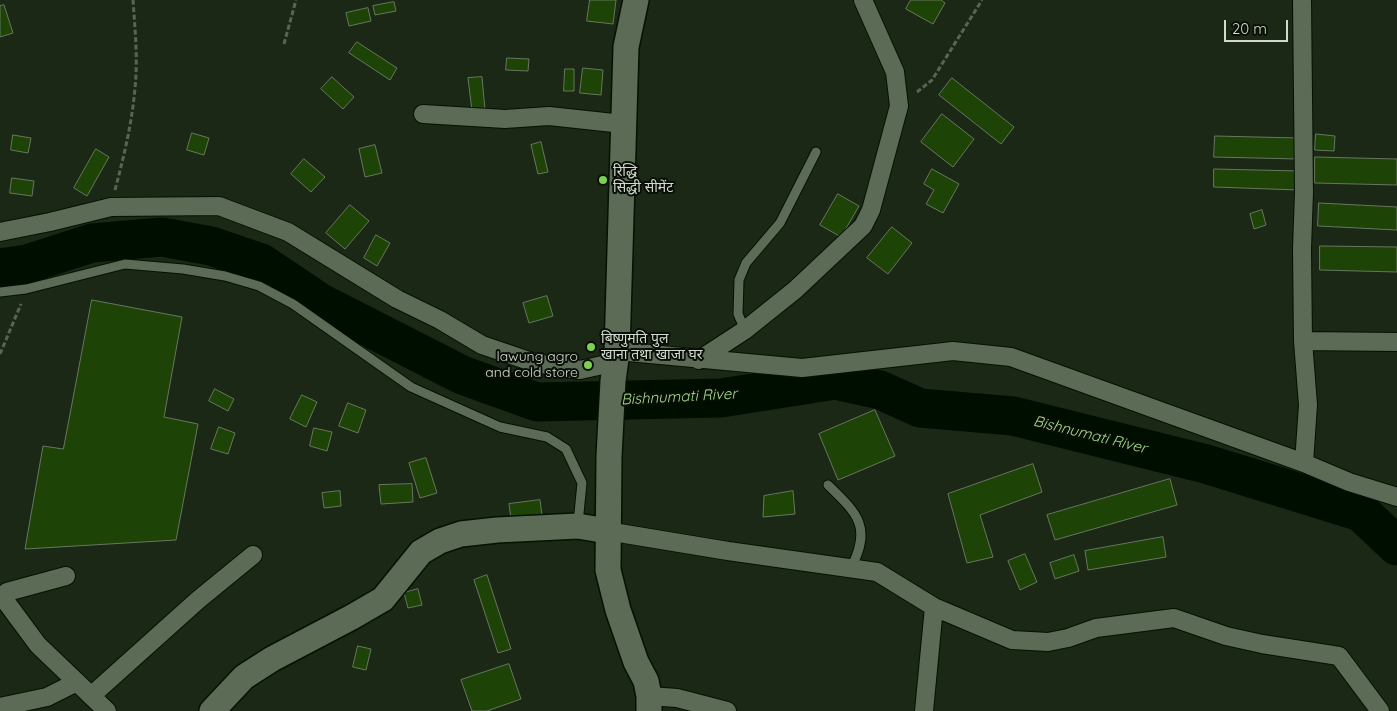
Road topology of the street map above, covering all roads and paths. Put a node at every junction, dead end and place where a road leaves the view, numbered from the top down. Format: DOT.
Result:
graph roads {
  1 [pos="133,0"];
  2 [pos="296,0"];
  3 [pos="636,0"];
  4 [pos="862,0"];
  5 [pos="982,0"];
  6 [pos="1302,0"];
  7 [pos="284,44"];
  8 [pos="899,106"];
  9 [pos="423,114"];
  10 [pos="623,124"];
  11 [pos="816,152"];
  12 [pos="111,207"];
  13 [pos="0,232"];
  14 [pos="26,289"];
  15 [pos="0,292"];
  16 [pos="745,330"];
  17 [pos="1303,342"];
  18 [pos="1397,342"];
  19 [pos="0,354"];
  20 [pos="699,360"];
  21 [pos="615,365"];
  22 [pos="1304,463"];
  23 [pos="828,485"];
  24 [pos="1397,497"];
  25 [pos="578,526"];
  26 [pos="607,531"];
  27 [pos="253,554"];
  28 [pos="851,568"];
  29 [pos="66,576"];
  30 [pos="934,607"];
  31 [pos="77,682"];
  32 [pos="91,696"];
  33 [pos="649,704"];
  34 [pos="0,707"];
  35 [pos="107,711"];
  36 [pos="212,711"];
  37 [pos="727,711"];
  38 [pos="924,711"];
  39 [pos="1380,711"];
  1 -- 12 [label="path"];
  2 -- 7 [label="path"];
  3 -- 10 [label="street"];
  4 -- 8 [label="street"];
  5 -- 8 [label="path"];
  6 -- 17 [label="street"];
  8 -- 16 [label="street"];
  9 -- 10 [label="street"];
  10 -- 21 [label="street"];
  11 -- 16 [label="lane"];
  12 -- 13 [label="street"];
  12 -- 21 [label="street"];
  14 -- 15 [label="lane"];
  14 -- 19 [label="path"];
  14 -- 25 [label="lane"];
  16 -- 20 [label="street"];
  17 -- 18 [label="street"];
  17 -- 22 [label="street"];
  20 -- 21 [label="street"];
  20 -- 22 [label="street"];
  21 -- 26 [label="street"];
  22 -- 24 [label="street"];
  23 -- 28 [label="lane"];
  25 -- 26 [label="street"];
  25 -- 36 [label="street"];
  26 -- 28 [label="street"];
  26 -- 33 [label="street"];
  27 -- 32 [label="street"];
  28 -- 30 [label="street"];
  29 -- 31 [label="street"];
  30 -- 38 [label="street"];
  30 -- 39 [label="street"];
  31 -- 32 [label="street"];
  31 -- 34 [label="street"];
  32 -- 35 [label="street"];
  33 -- 37 [label="street"];
}
